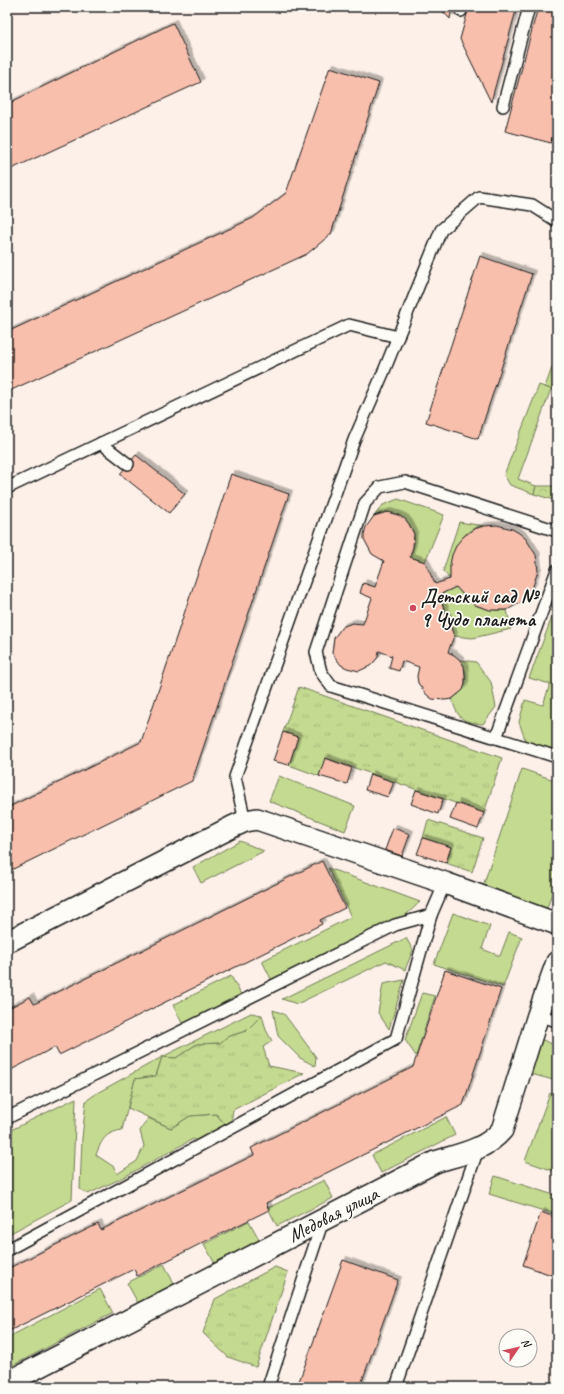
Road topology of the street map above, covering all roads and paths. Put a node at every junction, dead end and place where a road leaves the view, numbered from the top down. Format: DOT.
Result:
graph roads {
  1 [pos="529,7"];
  2 [pos="503,106"];
  3 [pos="557,221"];
  4 [pos="398,337"];
  5 [pos="101,443"];
  6 [pos="128,464"];
  7 [pos="7,488"];
  8 [pos="557,531"];
  9 [pos="557,570"];
  10 [pos="496,738"];
  11 [pos="557,758"];
  12 [pos="245,821"];
  13 [pos="445,884"];
  14 [pos="431,916"];
  15 [pos="557,924"];
  16 [pos="7,942"];
  17 [pos="557,962"];
  18 [pos="547,1018"];
  19 [pos="7,1118"];
  20 [pos="486,1144"];
  21 [pos="323,1220"];
  22 [pos="7,1250"];
  23 [pos="7,1383"];
  24 [pos="268,1387"];
  25 [pos="396,1387"];
  1 -- 2 [label="lane"];
  3 -- 4 [label="lane"];
  4 -- 5 [label="lane"];
  4 -- 12 [label="lane"];
  5 -- 6 [label="lane"];
  5 -- 7 [label="lane"];
  8 -- 10 [label="lane"];
  9 -- 10 [label="lane"];
  10 -- 11 [label="lane"];
  12 -- 13 [label="street"];
  12 -- 16 [label="street"];
  13 -- 14 [label="lane"];
  13 -- 15 [label="street"];
  14 -- 19 [label="lane"];
  14 -- 22 [label="lane"];
  17 -- 18 [label="street"];
  18 -- 20 [label="street"];
  20 -- 21 [label="street, Медовая улица"];
  20 -- 25 [label="lane"];
  21 -- 23 [label="street, Медовая улица"];
  21 -- 24 [label="lane"];
}
